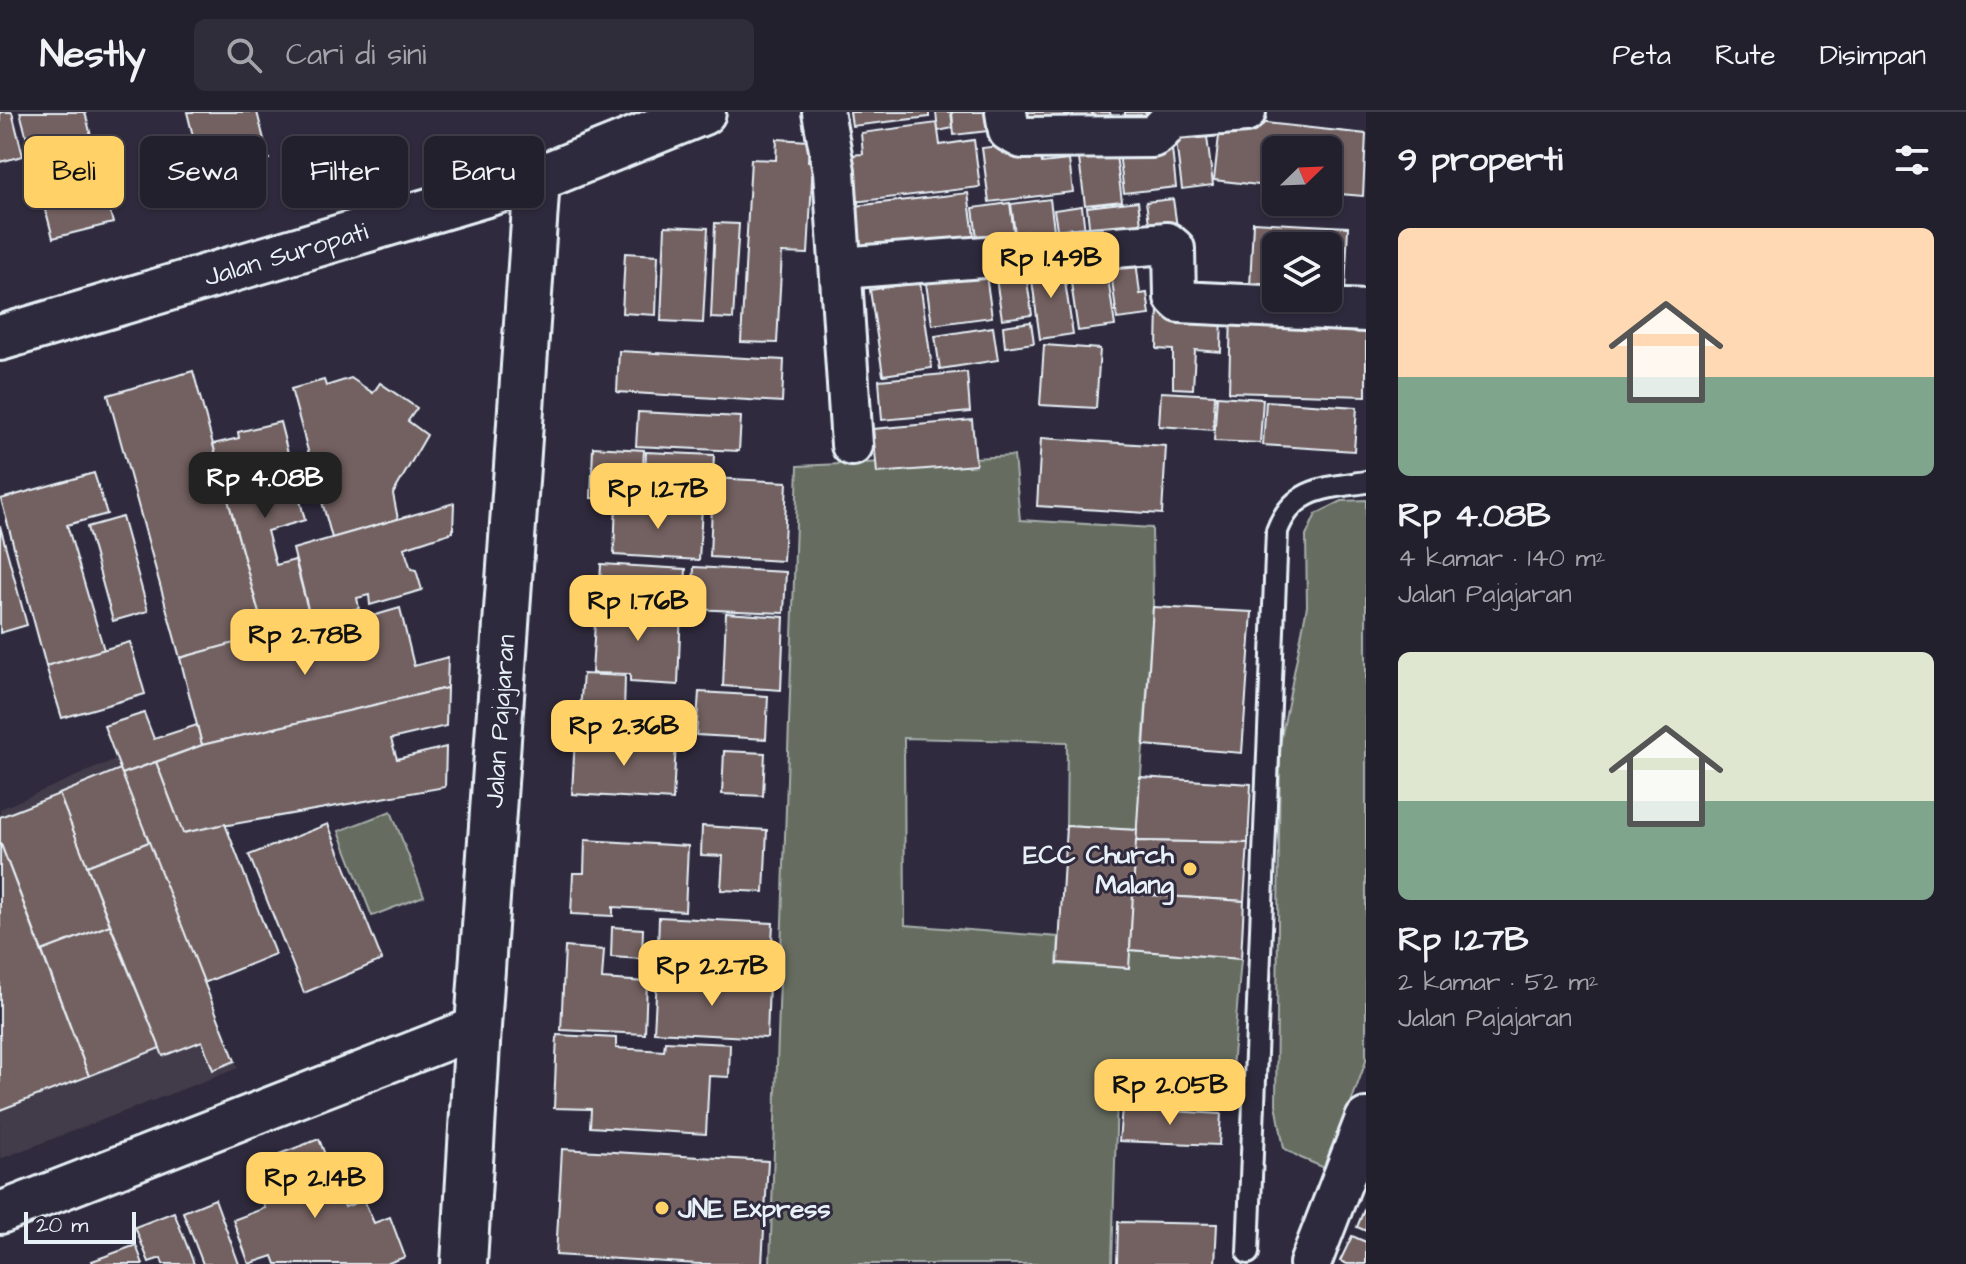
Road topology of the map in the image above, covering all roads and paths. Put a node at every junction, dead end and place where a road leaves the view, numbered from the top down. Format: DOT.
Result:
graph roads {
  1 [pos="703,112"];
  2 [pos="823,112"];
  3 [pos="1006,112"];
  4 [pos="1245,112"];
  5 [pos="544,176"];
  6 [pos="439,208"];
  7 [pos="535,208"];
  8 [pos="841,268"];
  9 [pos="1366,311"];
  10 [pos="0,338"];
  11 [pos="852,445"];
  12 [pos="1366,482"];
  13 [pos="478,1027"];
  14 [pos="1366,1119"];
  15 [pos="0,1213"];
  16 [pos="1248,1253"];
  17 [pos="464,1264"];
  18 [pos="1310,1264"];
  1 -- 5 [label="street, Jalan Suropati"];
  2 -- 8 [label="street"];
  3 -- 4 [label="street"];
  6 -- 10 [label="street, Jalan Suropati"];
  7 -- 13 [label="street, Jalan Pajajaran"];
  8 -- 9 [label="street"];
  8 -- 11 [label="street"];
  12 -- 16 [label="lane"];
  13 -- 15 [label="street"];
  13 -- 17 [label="street, Jalan Pajajaran"];
  14 -- 18 [label="street"];
}
